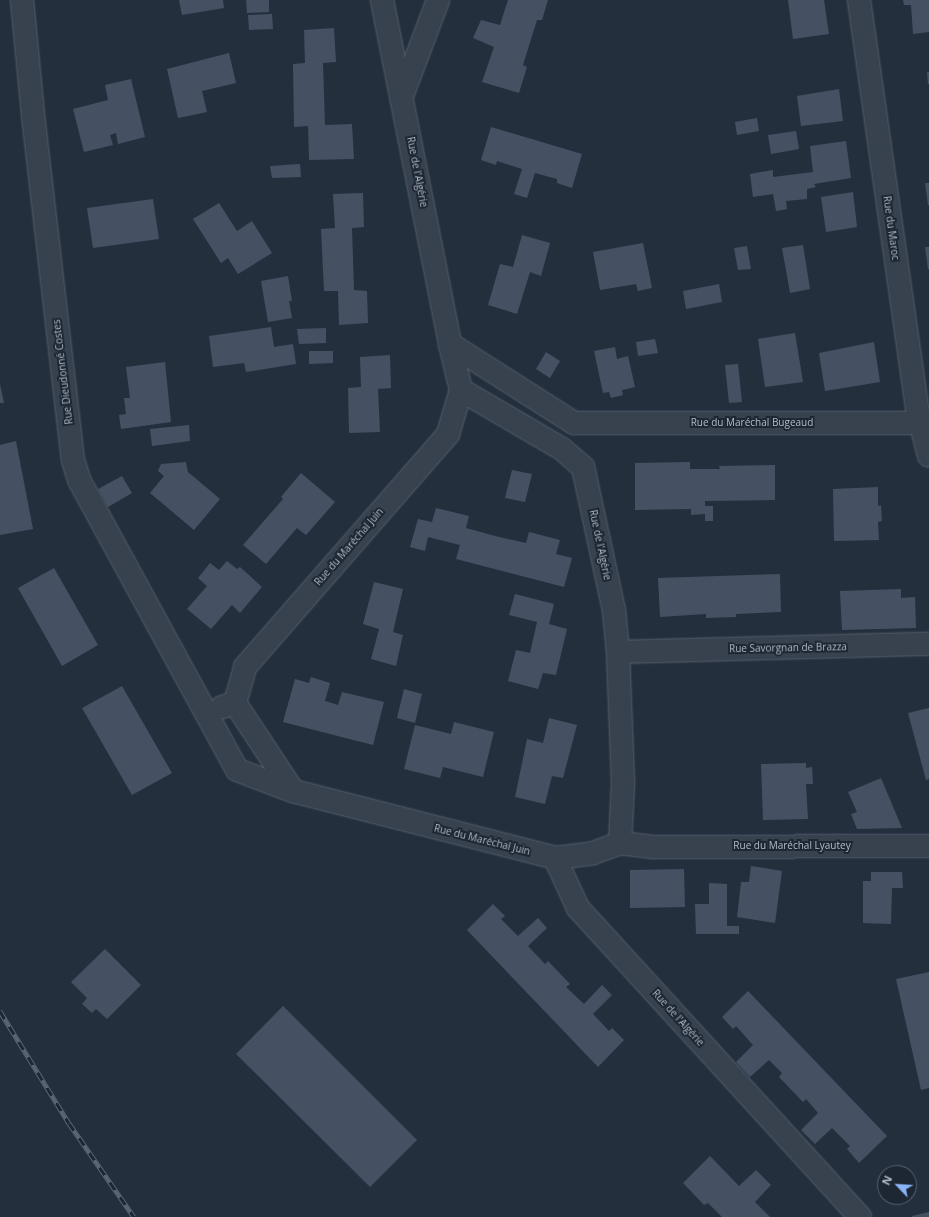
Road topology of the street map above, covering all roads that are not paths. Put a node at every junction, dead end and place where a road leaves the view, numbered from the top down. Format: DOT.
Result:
graph roads {
  1 [pos="22,0"];
  2 [pos="382,0"];
  3 [pos="438,0"];
  4 [pos="859,0"];
  5 [pos="402,96"];
  6 [pos="450,344"];
  7 [pos="461,390"];
  8 [pos="574,423"];
  9 [pos="925,423"];
  10 [pos="562,449"];
  11 [pos="929,456"];
  12 [pos="929,644"];
  13 [pos="618,652"];
  14 [pos="235,703"];
  15 [pos="205,712"];
  16 [pos="293,791"];
  17 [pos="620,843"];
  18 [pos="929,846"];
  19 [pos="555,858"];
  20 [pos="860,1217"];
  1 -- 15 [label="street, Rue Dieudonné Costes"];
  2 -- 5 [label="street, Rue de l'Algérie"];
  3 -- 5 [label="street"];
  4 -- 9 [label="street, Rue du Maroc"];
  5 -- 6 [label="street, Rue de l'Algérie"];
  6 -- 7 [label="street, Rue de l'Algérie"];
  6 -- 8 [label="street"];
  7 -- 10 [label="street, Rue de l'Algérie"];
  7 -- 14 [label="street, Rue du Maréchal Juin"];
  8 -- 9 [label="street, Rue du Maréchal Bugeaud"];
  8 -- 10 [label="street"];
  9 -- 11 [label="street, Rue du Maroc"];
  10 -- 13 [label="street, Rue de l'Algérie"];
  12 -- 13 [label="street, Rue Savorgnan de Brazza"];
  13 -- 17 [label="street, Rue de l'Algérie"];
  14 -- 15 [label="street"];
  14 -- 16 [label="street"];
  15 -- 16 [label="street, Rue du Maréchal Juin"];
  16 -- 19 [label="street, Rue du Maréchal Juin"];
  17 -- 18 [label="street, Rue du Maréchal Lyautey"];
  17 -- 19 [label="street"];
  19 -- 20 [label="street, Rue de l'Algérie"];
}
